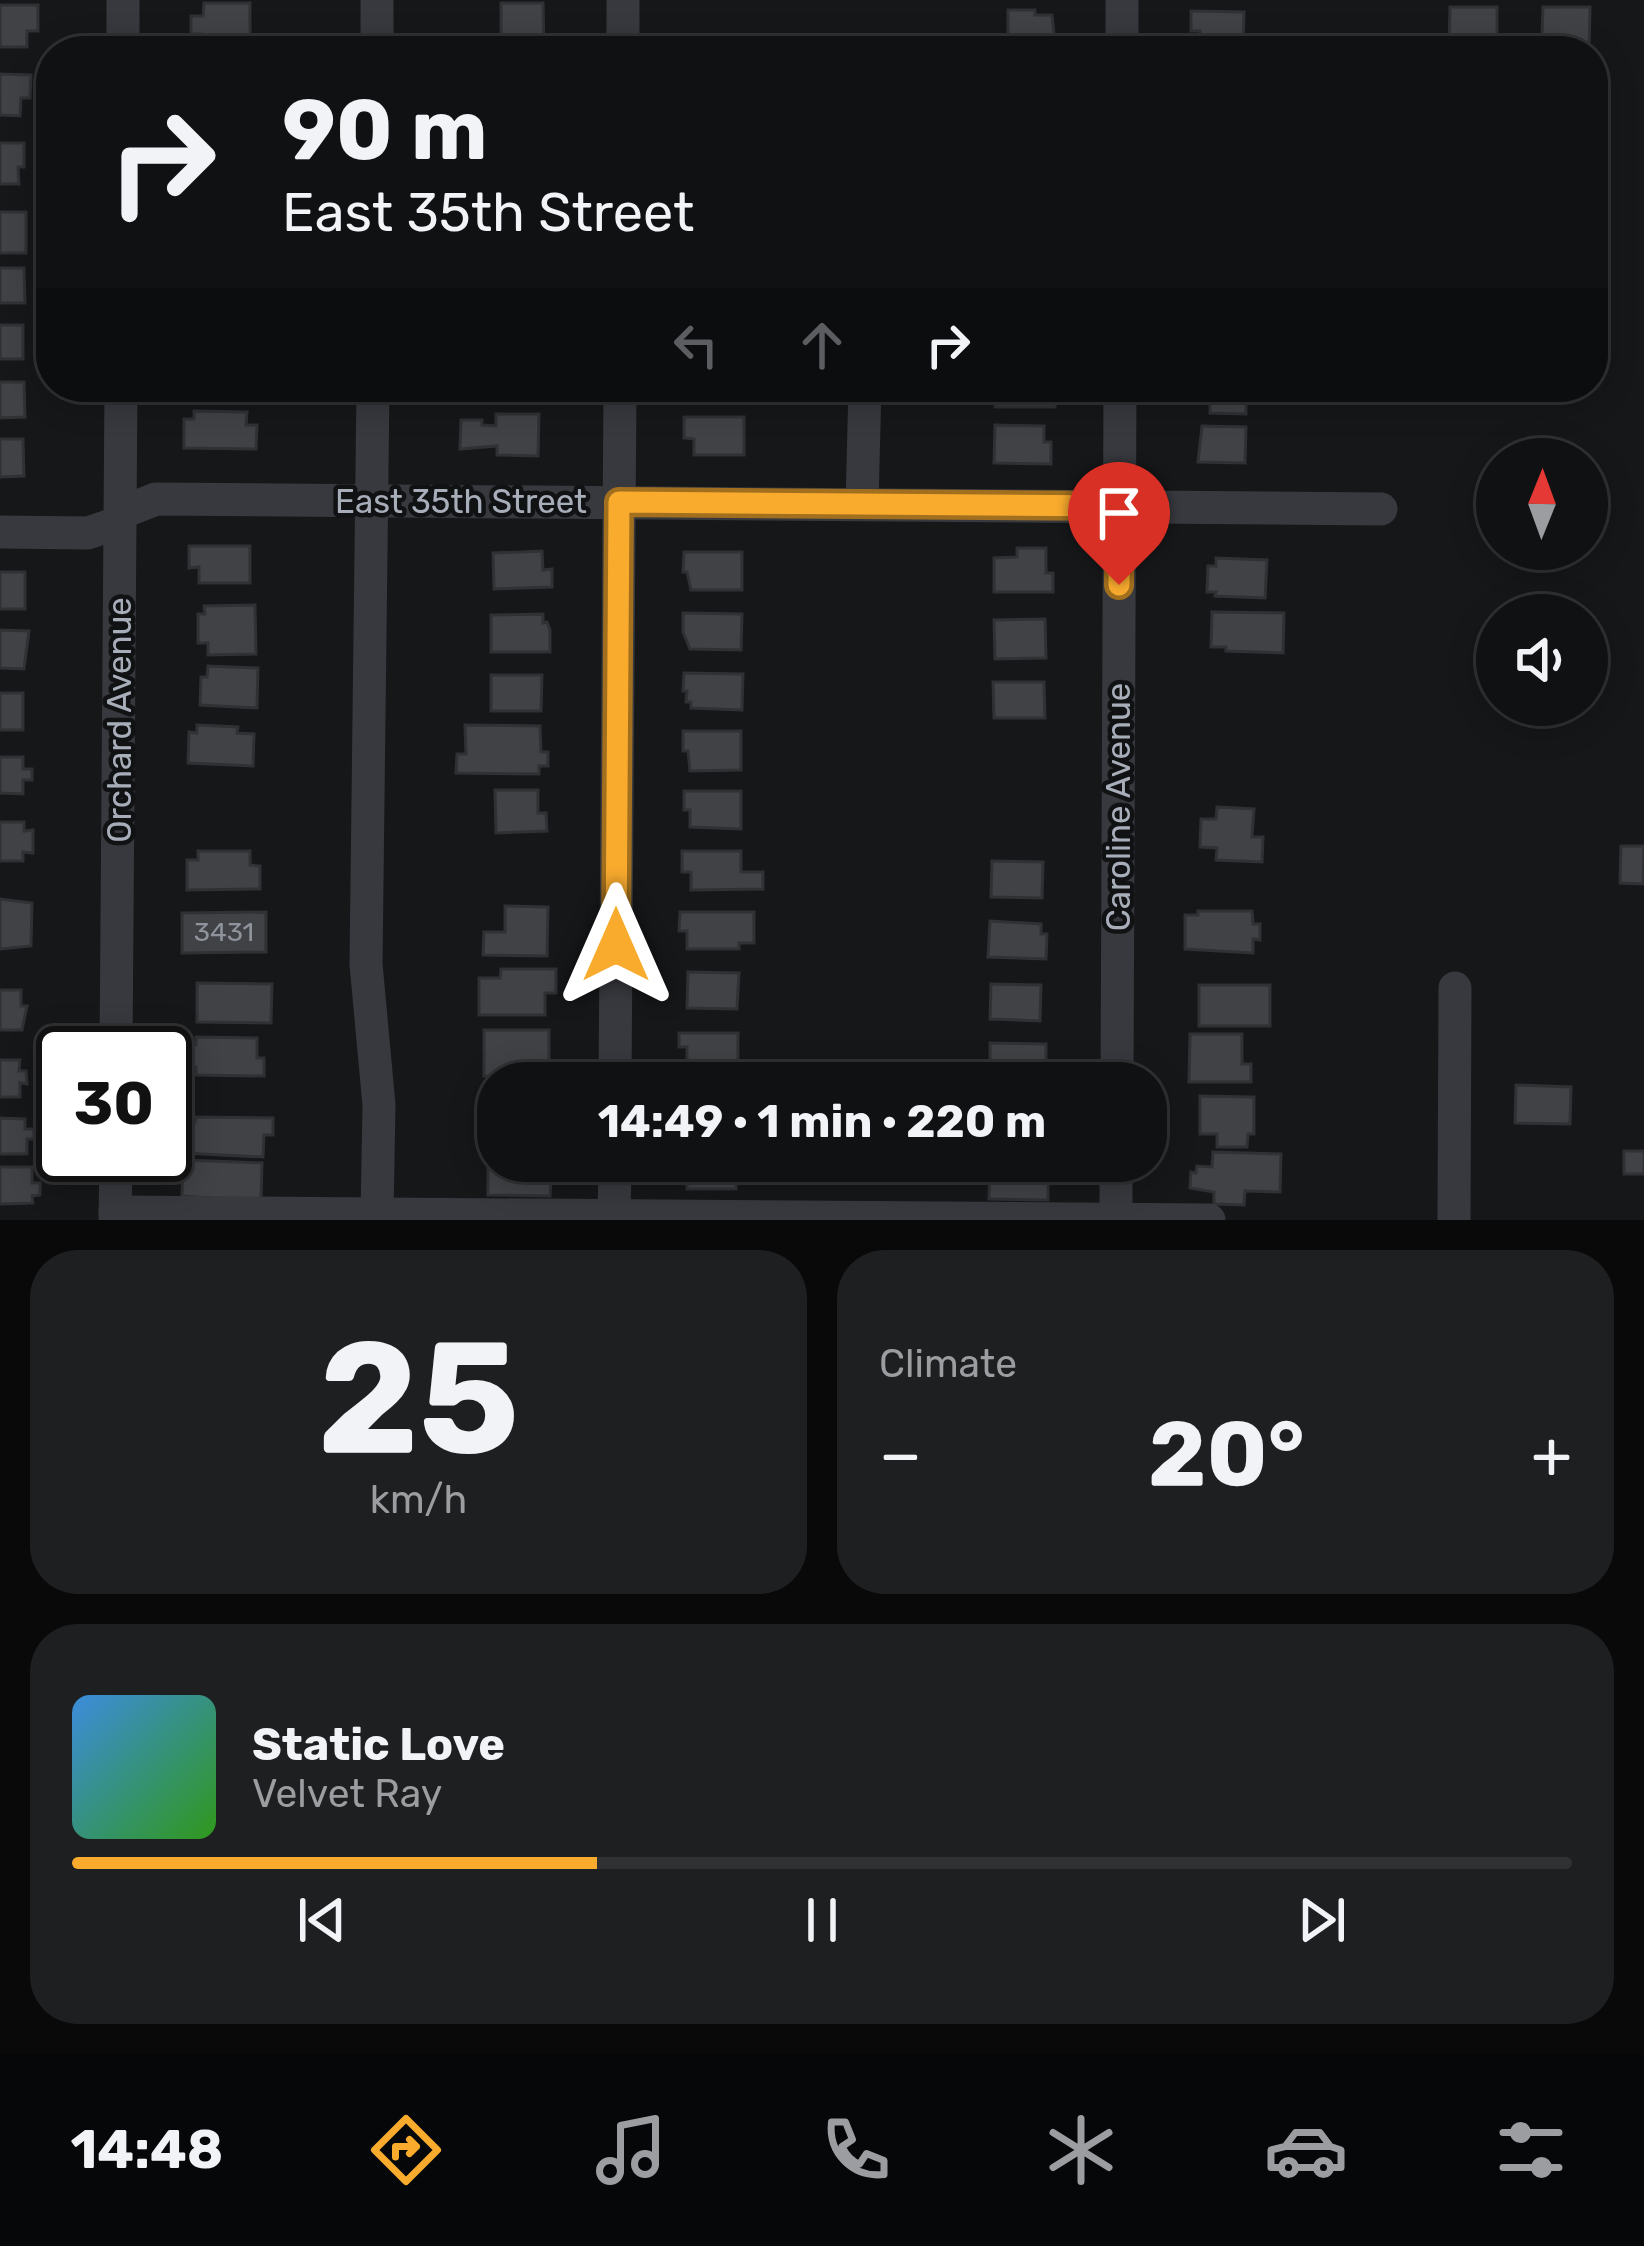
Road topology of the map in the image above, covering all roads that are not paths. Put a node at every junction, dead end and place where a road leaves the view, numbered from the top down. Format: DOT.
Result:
graph roads {
  1 [pos="123,0"];
  2 [pos="377,0"];
  3 [pos="623,0"];
  4 [pos="1123,0"];
  5 [pos="123,36"];
  6 [pos="377,36"];
  7 [pos="622,36"];
  8 [pos="1122,36"];
  9 [pos="121,402"];
  10 [pos="373,402"];
  11 [pos="620,402"];
  12 [pos="865,402"];
  13 [pos="1120,402"];
  14 [pos="370,501"];
  15 [pos="619,502"];
  16 [pos="862,505"];
  17 [pos="1120,506"];
  18 [pos="1381,509"];
  19 [pos="120,518"];
  20 [pos="0,532"];
  21 [pos="1455,988"];
  22 [pos="116,1026"];
  23 [pos="615,1062"];
  24 [pos="1117,1062"];
  25 [pos="116,1182"];
  26 [pos="615,1182"];
  27 [pos="1116,1182"];
  28 [pos="377,1215"];
  29 [pos="115,1216"];
  30 [pos="614,1219"];
  31 [pos="1116,1220"];
  32 [pos="1209,1220"];
  33 [pos="1454,1220"];
  1 -- 5 [label="street"];
  2 -- 6 [label="street"];
  3 -- 7 [label="street"];
  4 -- 8 [label="street"];
  9 -- 19 [label="street, Orchard Avenue"];
  10 -- 14 [label="street"];
  11 -- 15 [label="street"];
  12 -- 16 [label="street"];
  13 -- 17 [label="street, Caroline Avenue"];
  14 -- 15 [label="street, East 35th Street"];
  14 -- 19 [label="street, East 35th Street"];
  14 -- 28 [label="street"];
  15 -- 16 [label="street, East 35th Street"];
  15 -- 23 [label="street"];
  16 -- 17 [label="street, East 35th Street"];
  17 -- 18 [label="street, East 35th Street"];
  17 -- 24 [label="street, Caroline Avenue"];
  19 -- 20 [label="street, East 35th Street"];
  19 -- 22 [label="street, Orchard Avenue"];
  21 -- 33 [label="street"];
  25 -- 29 [label="street"];
  26 -- 30 [label="street"];
  27 -- 31 [label="street"];
  28 -- 29 [label="street"];
  28 -- 30 [label="street"];
  30 -- 31 [label="street"];
  31 -- 32 [label="street"];
}
